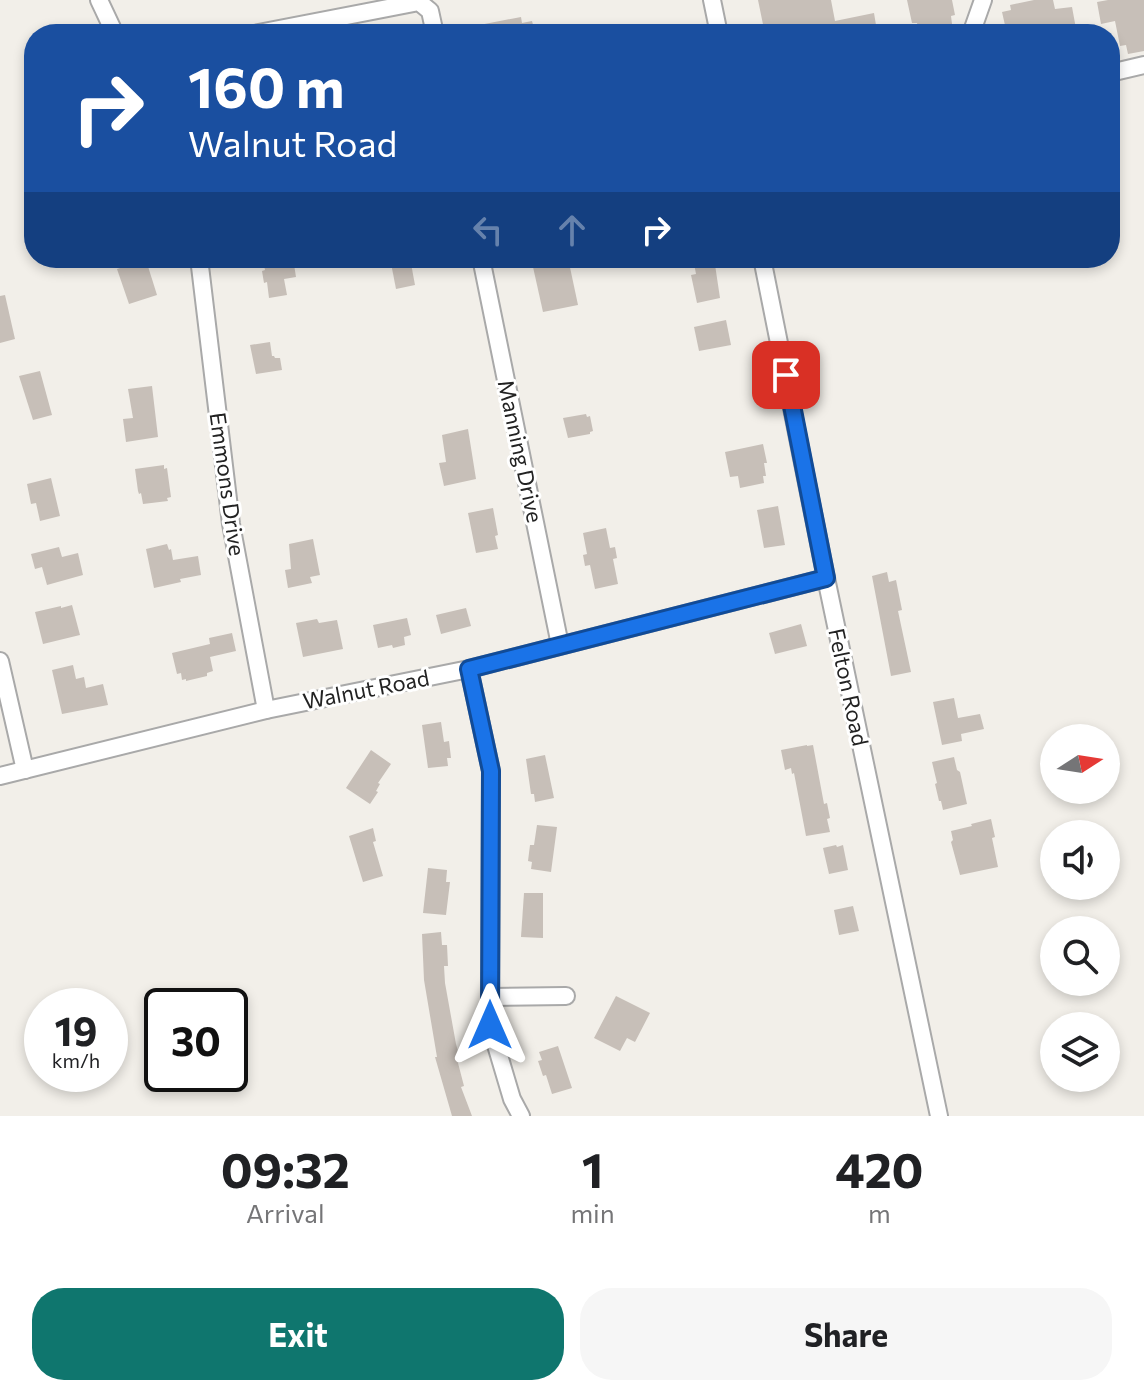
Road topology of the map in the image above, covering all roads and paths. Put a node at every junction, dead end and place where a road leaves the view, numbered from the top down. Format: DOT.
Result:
graph roads {
  1 [pos="99,0"];
  2 [pos="712,0"];
  3 [pos="983,0"];
  4 [pos="110,24"];
  5 [pos="306,24"];
  6 [pos="433,24"];
  7 [pos="717,24"];
  8 [pos="975,24"];
  9 [pos="1144,65"];
  10 [pos="1120,71"];
  11 [pos="200,268"];
  12 [pos="483,268"];
  13 [pos="764,268"];
  14 [pos="826,578"];
  15 [pos="560,645"];
  16 [pos="0,661"];
  17 [pos="469,669"];
  18 [pos="266,710"];
  19 [pos="25,770"];
  20 [pos="0,776"];
  21 [pos="566,996"];
  22 [pos="490,997"];
  23 [pos="521,1116"];
  24 [pos="939,1116"];
  1 -- 4 [label="street"];
  2 -- 7 [label="street"];
  3 -- 8 [label="street"];
  5 -- 6 [label="street"];
  9 -- 10 [label="street"];
  11 -- 18 [label="street, Emmons Drive"];
  12 -- 15 [label="street, Manning Drive"];
  13 -- 14 [label="street, Felton Road"];
  14 -- 15 [label="street, Walnut Road"];
  14 -- 24 [label="street, Felton Road"];
  15 -- 17 [label="street, Walnut Road"];
  16 -- 19 [label="street"];
  17 -- 18 [label="street, Walnut Road"];
  17 -- 22 [label="street"];
  18 -- 19 [label="street, Walnut Road"];
  19 -- 20 [label="street, Walnut Road"];
  21 -- 22 [label="street"];
  22 -- 23 [label="street"];
}
